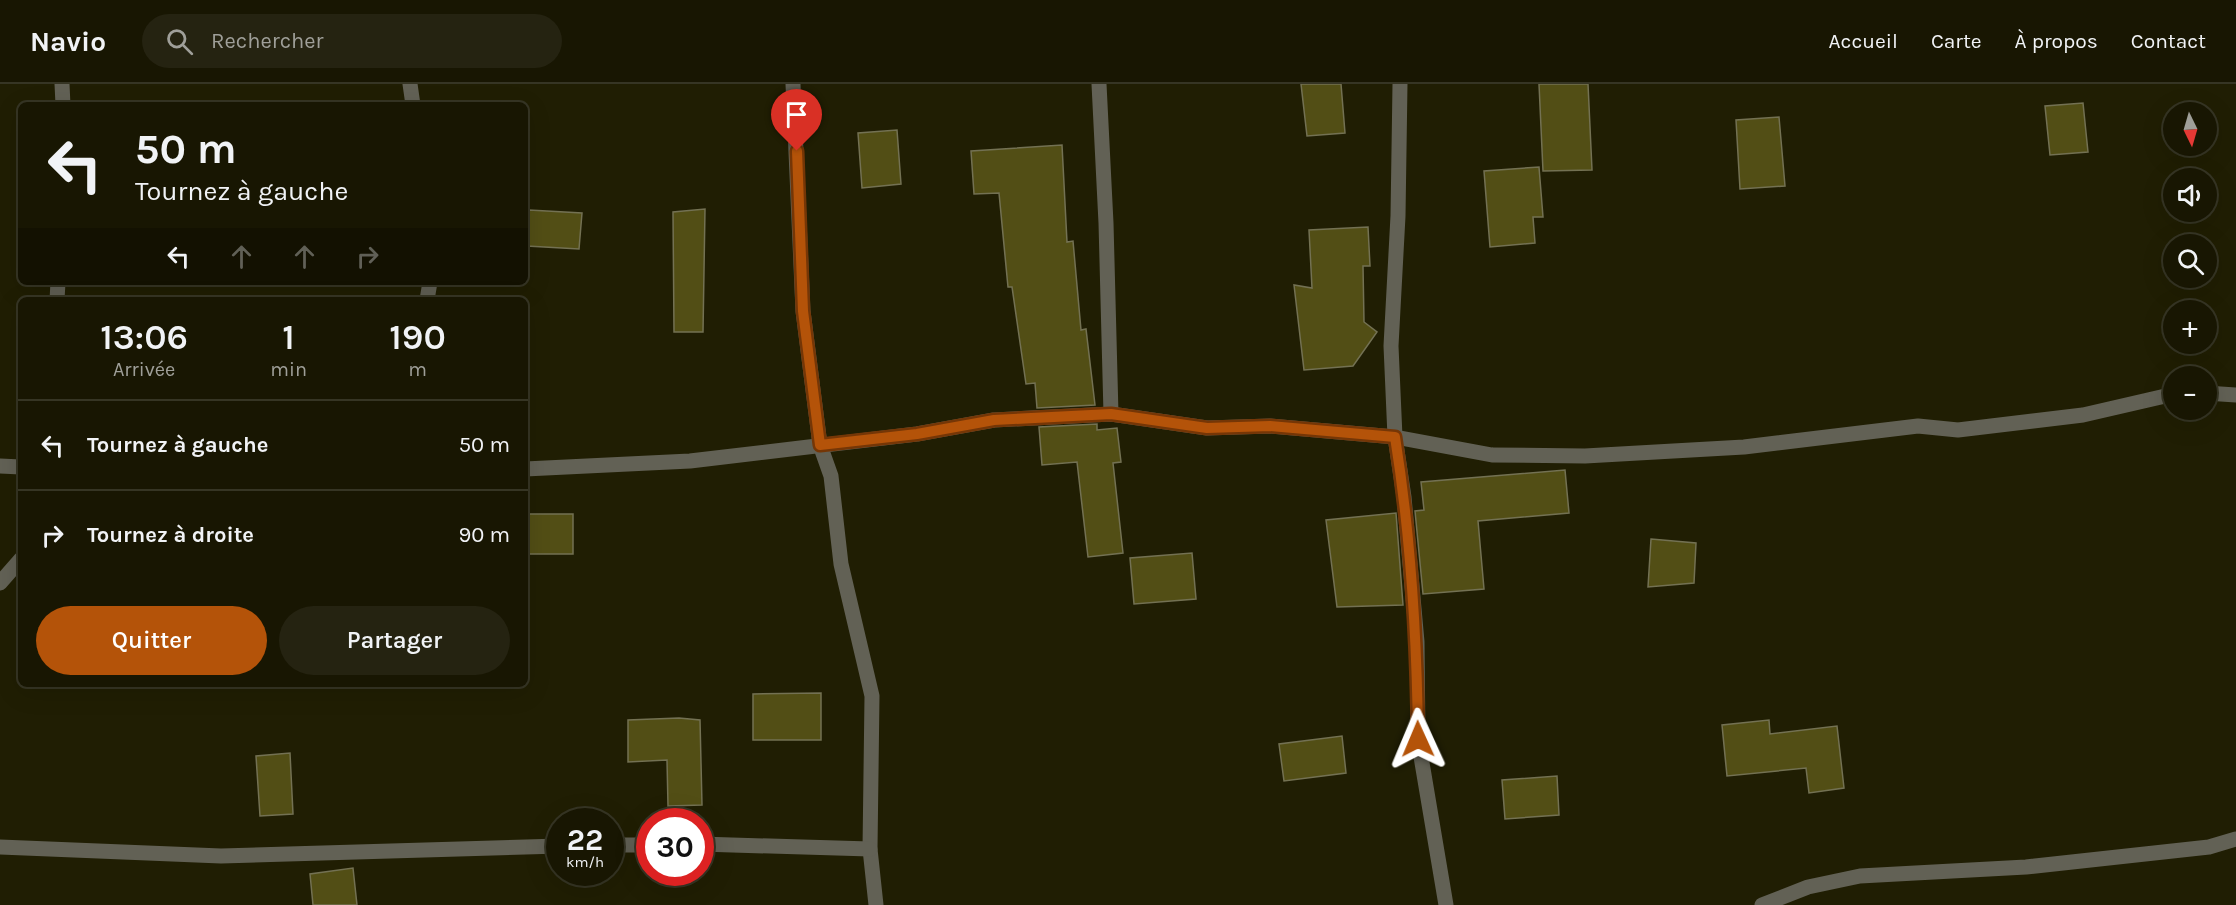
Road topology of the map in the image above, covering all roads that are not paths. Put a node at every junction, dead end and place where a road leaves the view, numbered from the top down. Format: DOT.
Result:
graph roads {
  1 [pos="62,84"];
  2 [pos="410,84"];
  3 [pos="794,84"];
  4 [pos="1099,84"];
  5 [pos="1400,84"];
  6 [pos="63,102"];
  7 [pos="413,102"];
  8 [pos="2217,394"];
  9 [pos="2236,395"];
  10 [pos="2163,397"];
  11 [pos="1111,414"];
  12 [pos="1395,437"];
  13 [pos="820,445"];
  14 [pos="0,466"];
  15 [pos="18,467"];
  16 [pos="528,469"];
  17 [pos="18,562"];
  18 [pos="0,583"];
  19 [pos="2236,839"];
  20 [pos="714,844"];
  21 [pos="546,846"];
  22 [pos="0,848"];
  23 [pos="870,849"];
  24 [pos="876,905"];
  25 [pos="1446,905"];
  26 [pos="1762,905"];
  1 -- 6 [label="street"];
  2 -- 7 [label="street"];
  3 -- 13 [label="street"];
  4 -- 11 [label="street"];
  5 -- 12 [label="street"];
  8 -- 9 [label="street"];
  10 -- 12 [label="street"];
  11 -- 12 [label="street"];
  11 -- 13 [label="street"];
  12 -- 25 [label="street"];
  13 -- 16 [label="street"];
  13 -- 23 [label="street"];
  14 -- 15 [label="street"];
  17 -- 18 [label="street"];
  19 -- 26 [label="street"];
  20 -- 23 [label="street"];
  21 -- 22 [label="street"];
  23 -- 24 [label="street"];
}
